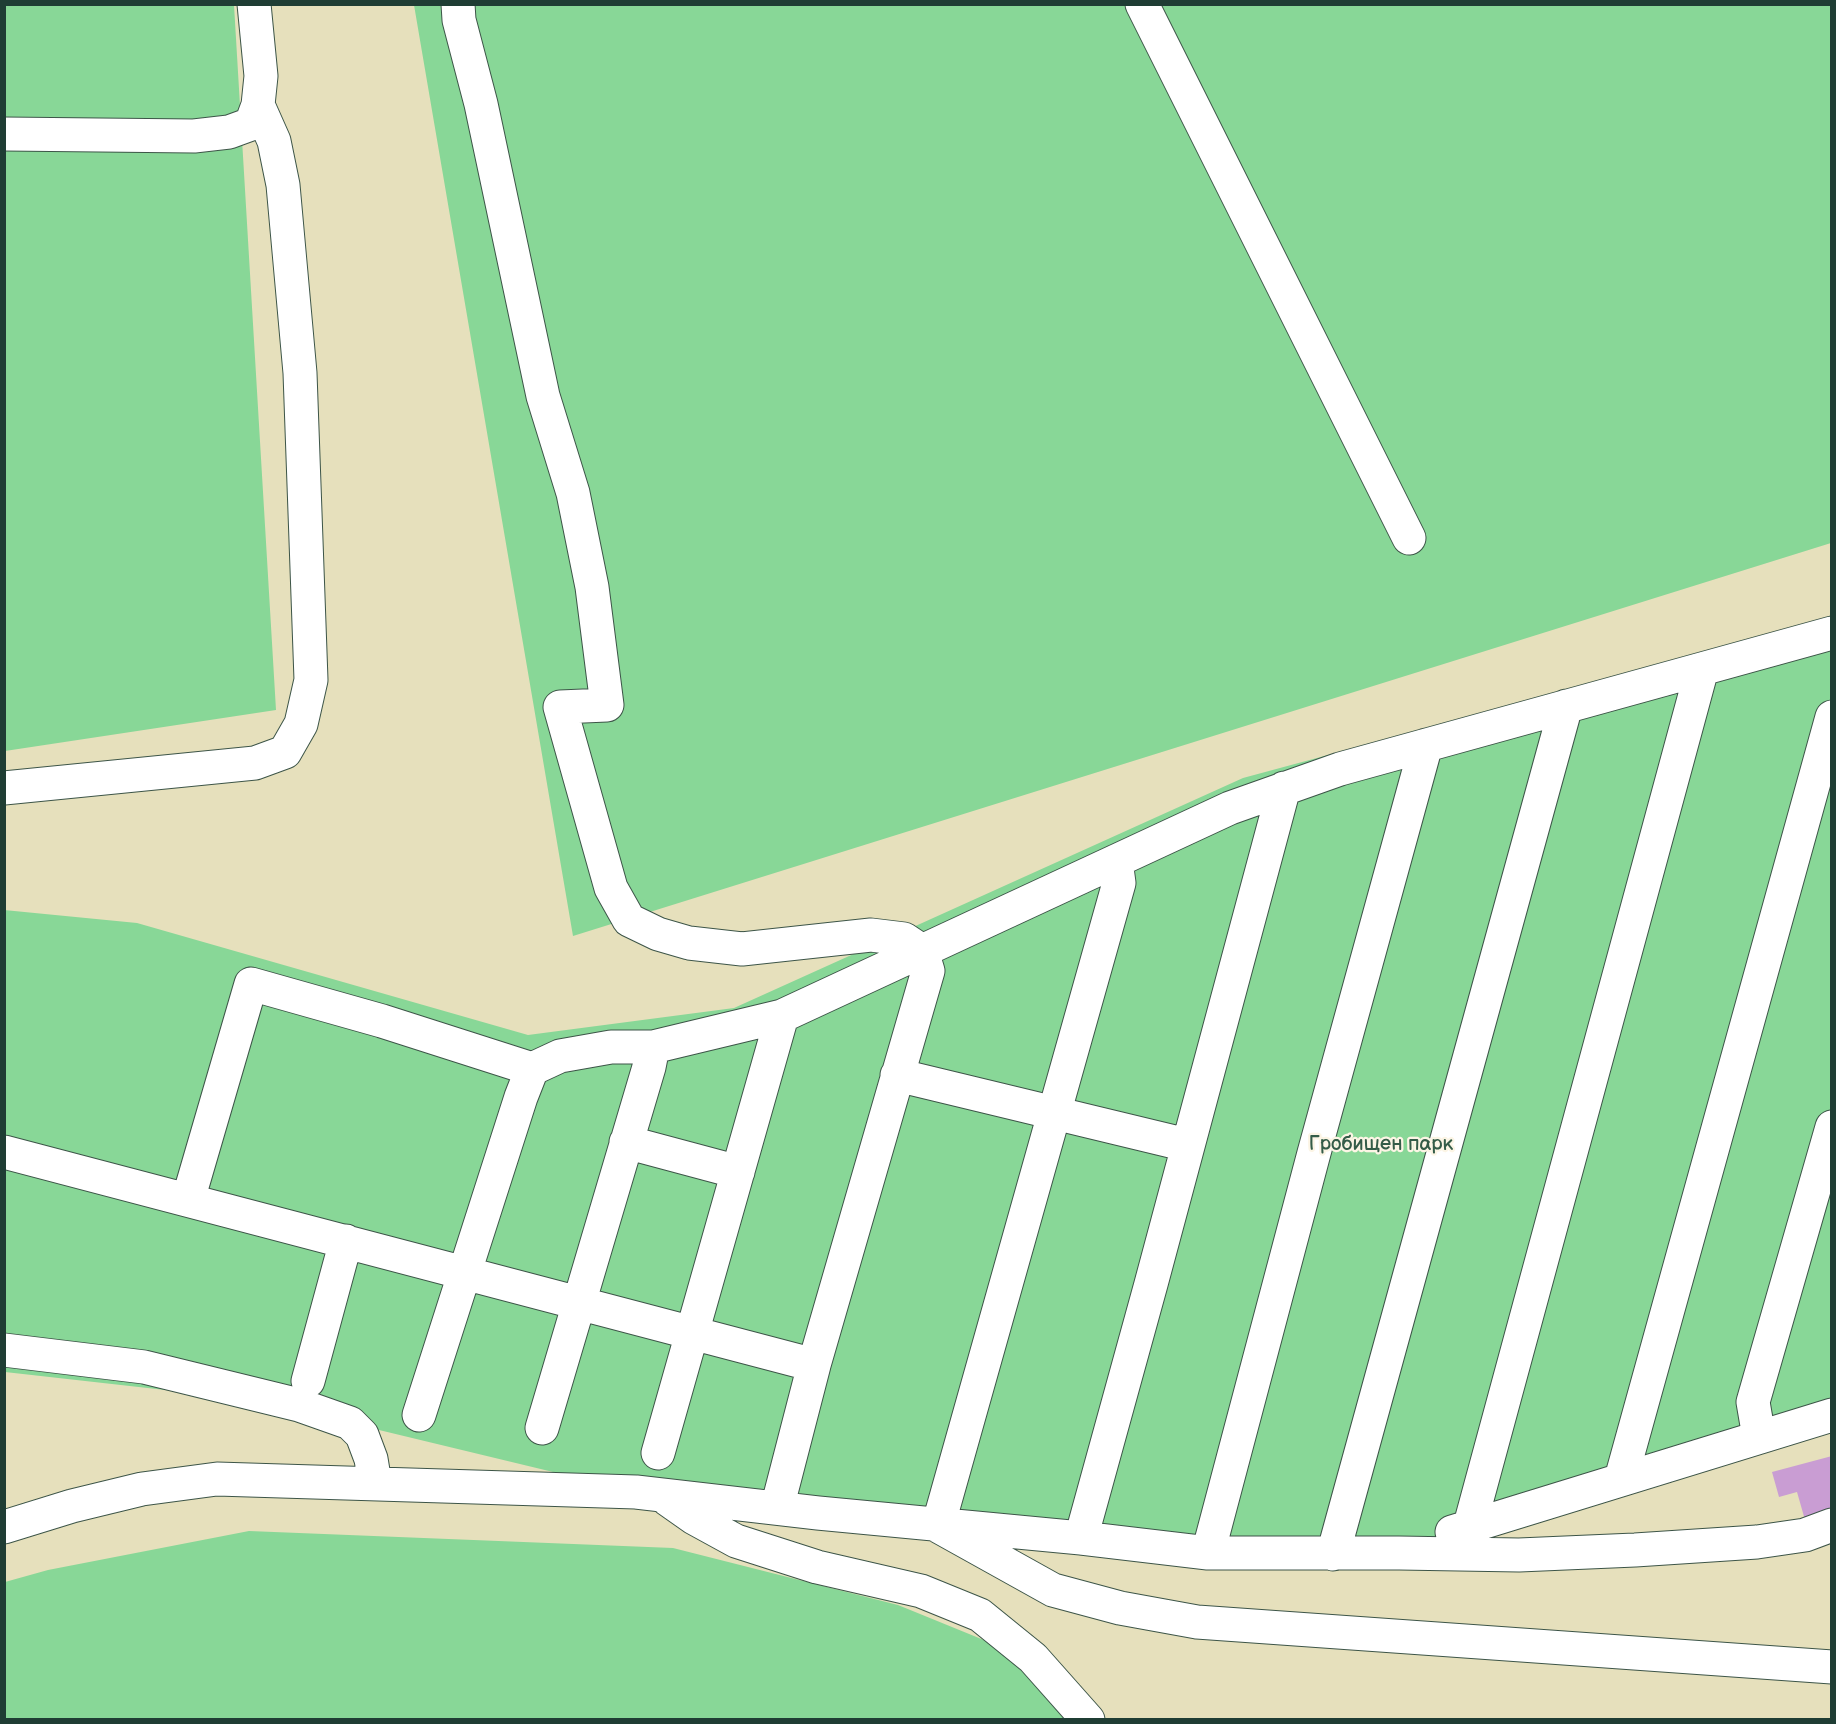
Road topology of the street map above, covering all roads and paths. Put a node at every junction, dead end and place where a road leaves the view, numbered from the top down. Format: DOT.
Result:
graph roads {
  1 [pos="255,4"];
  2 [pos="458,4"];
  3 [pos="1142,4"];
  4 [pos="258,105"];
  5 [pos="4,134"];
  6 [pos="1409,538"];
  7 [pos="1832,633"];
  8 [pos="1702,669"];
  9 [pos="1566,706"];
  10 [pos="1832,717"];
  11 [pos="1426,745"];
  12 [pos="4,788"];
  13 [pos="1284,788"];
  14 [pos="1116,861"];
  15 [pos="922,951"];
  16 [pos="782,1016"];
  17 [pos="652,1047"];
  18 [pos="532,1069"];
  19 [pos="897,1075"];
  20 [pos="1055,1114"];
  21 [pos="1832,1126"];
  22 [pos="627,1142"];
  23 [pos="1187,1145"];
  24 [pos="4,1152"];
  25 [pos="738,1172"];
  26 [pos="188,1200"];
  27 [pos="346,1241"];
  28 [pos="465,1273"];
  29 [pos="578,1304"];
  30 [pos="693,1332"];
  31 [pos="4,1350"];
  32 [pos="814,1365"];
  33 [pos="308,1381"];
  34 [pos="419,1415"];
  35 [pos="1832,1415"];
  36 [pos="542,1428"];
  37 [pos="1759,1437"];
  38 [pos="658,1453"];
  39 [pos="1621,1479"];
  40 [pos="375,1483"];
  41 [pos="662,1495"];
  42 [pos="777,1508"];
  43 [pos="1832,1525"];
  44 [pos="938,1526"];
  45 [pos="1470,1526"];
  46 [pos="4,1527"];
  47 [pos="1081,1538"];
  48 [pos="1399,1552"];
  49 [pos="1208,1553"];
  50 [pos="1333,1554"];
  51 [pos="1832,1667"];
  52 [pos="1088,1719"];
  1 -- 4 [label="street"];
  2 -- 15 [label="street"];
  3 -- 6 [label="street"];
  4 -- 5 [label="street"];
  4 -- 12 [label="street"];
  7 -- 8 [label="street"];
  8 -- 9 [label="street"];
  8 -- 45 [label="street"];
  9 -- 11 [label="street"];
  9 -- 50 [label="street"];
  10 -- 39 [label="street"];
  11 -- 13 [label="street"];
  11 -- 49 [label="street"];
  13 -- 14 [label="street"];
  13 -- 23 [label="street"];
  14 -- 15 [label="street"];
  14 -- 20 [label="street"];
  15 -- 16 [label="street"];
  15 -- 19 [label="street"];
  16 -- 17 [label="street"];
  16 -- 25 [label="street"];
  17 -- 18 [label="street"];
  17 -- 22 [label="street"];
  18 -- 26 [label="street"];
  18 -- 28 [label="street"];
  19 -- 20 [label="street"];
  19 -- 32 [label="street"];
  20 -- 23 [label="street"];
  20 -- 44 [label="street"];
  21 -- 37 [label="street"];
  22 -- 25 [label="street"];
  22 -- 29 [label="street"];
  23 -- 47 [label="street"];
  24 -- 26 [label="street"];
  25 -- 30 [label="street"];
  26 -- 27 [label="street"];
  27 -- 28 [label="street"];
  27 -- 33 [label="street"];
  28 -- 29 [label="street"];
  28 -- 34 [label="street"];
  29 -- 30 [label="street"];
  29 -- 36 [label="street"];
  30 -- 32 [label="street"];
  30 -- 38 [label="street"];
  31 -- 40 [label="street"];
  32 -- 42 [label="street"];
  35 -- 37 [label="street"];
  37 -- 39 [label="street"];
  39 -- 45 [label="street"];
  40 -- 41 [label="street"];
  40 -- 46 [label="street"];
  41 -- 42 [label="street"];
  41 -- 52 [label="street"];
  42 -- 44 [label="street"];
  43 -- 48 [label="street"];
  44 -- 47 [label="street"];
  44 -- 51 [label="street"];
  45 -- 48 [label="street"];
  47 -- 49 [label="street"];
  48 -- 50 [label="street"];
  49 -- 50 [label="street"];
}
